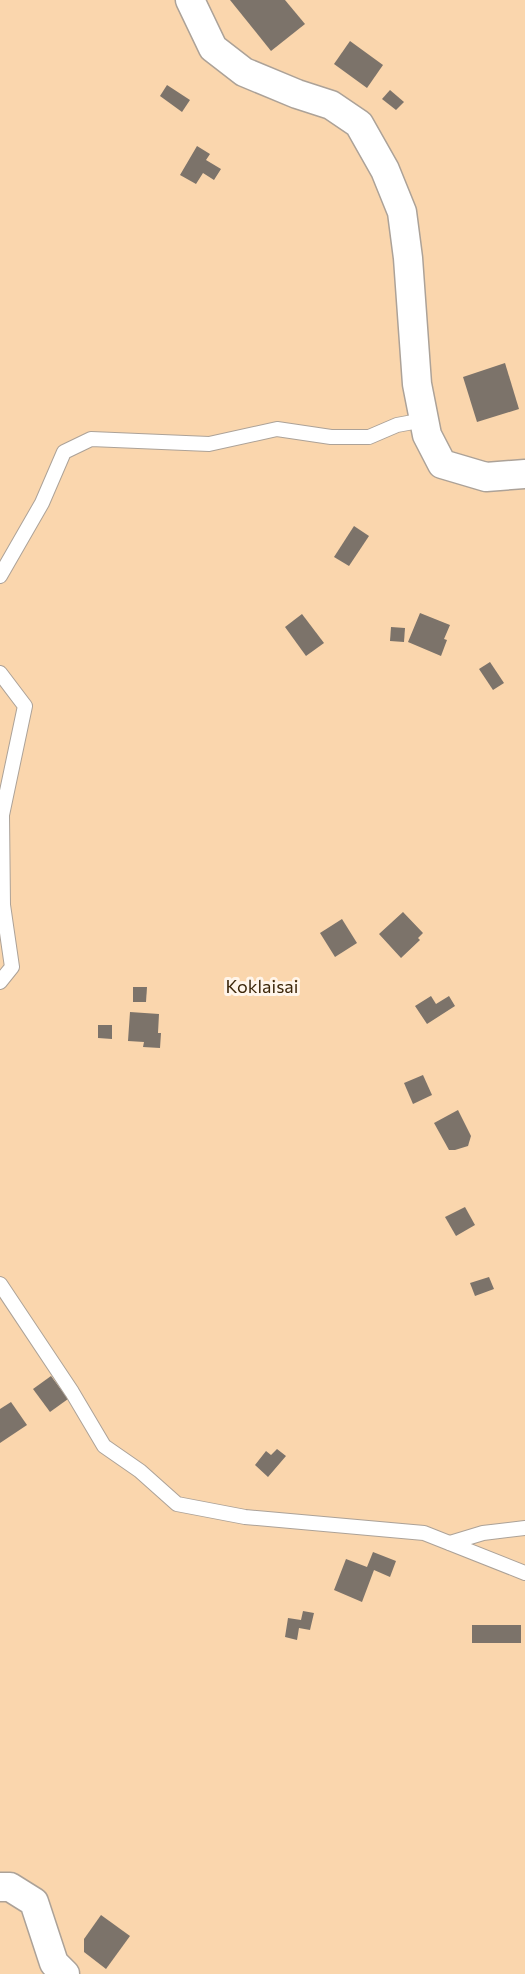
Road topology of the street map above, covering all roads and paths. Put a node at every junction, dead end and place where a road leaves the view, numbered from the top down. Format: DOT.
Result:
graph roads {
  1 [pos="190,0"];
  2 [pos="424,420"];
  3 [pos="525,474"];
  4 [pos="0,576"];
  5 [pos="0,674"];
  6 [pos="0,982"];
  7 [pos="0,1284"];
  8 [pos="525,1528"];
  9 [pos="450,1543"];
  10 [pos="525,1573"];
  11 [pos="0,1887"];
  12 [pos="65,1974"];
  1 -- 2 [label="street"];
  2 -- 3 [label="street"];
  2 -- 4 [label="lane"];
  5 -- 6 [label="lane"];
  7 -- 9 [label="lane"];
  8 -- 9 [label="lane"];
  9 -- 10 [label="lane"];
  11 -- 12 [label="street"];
}
